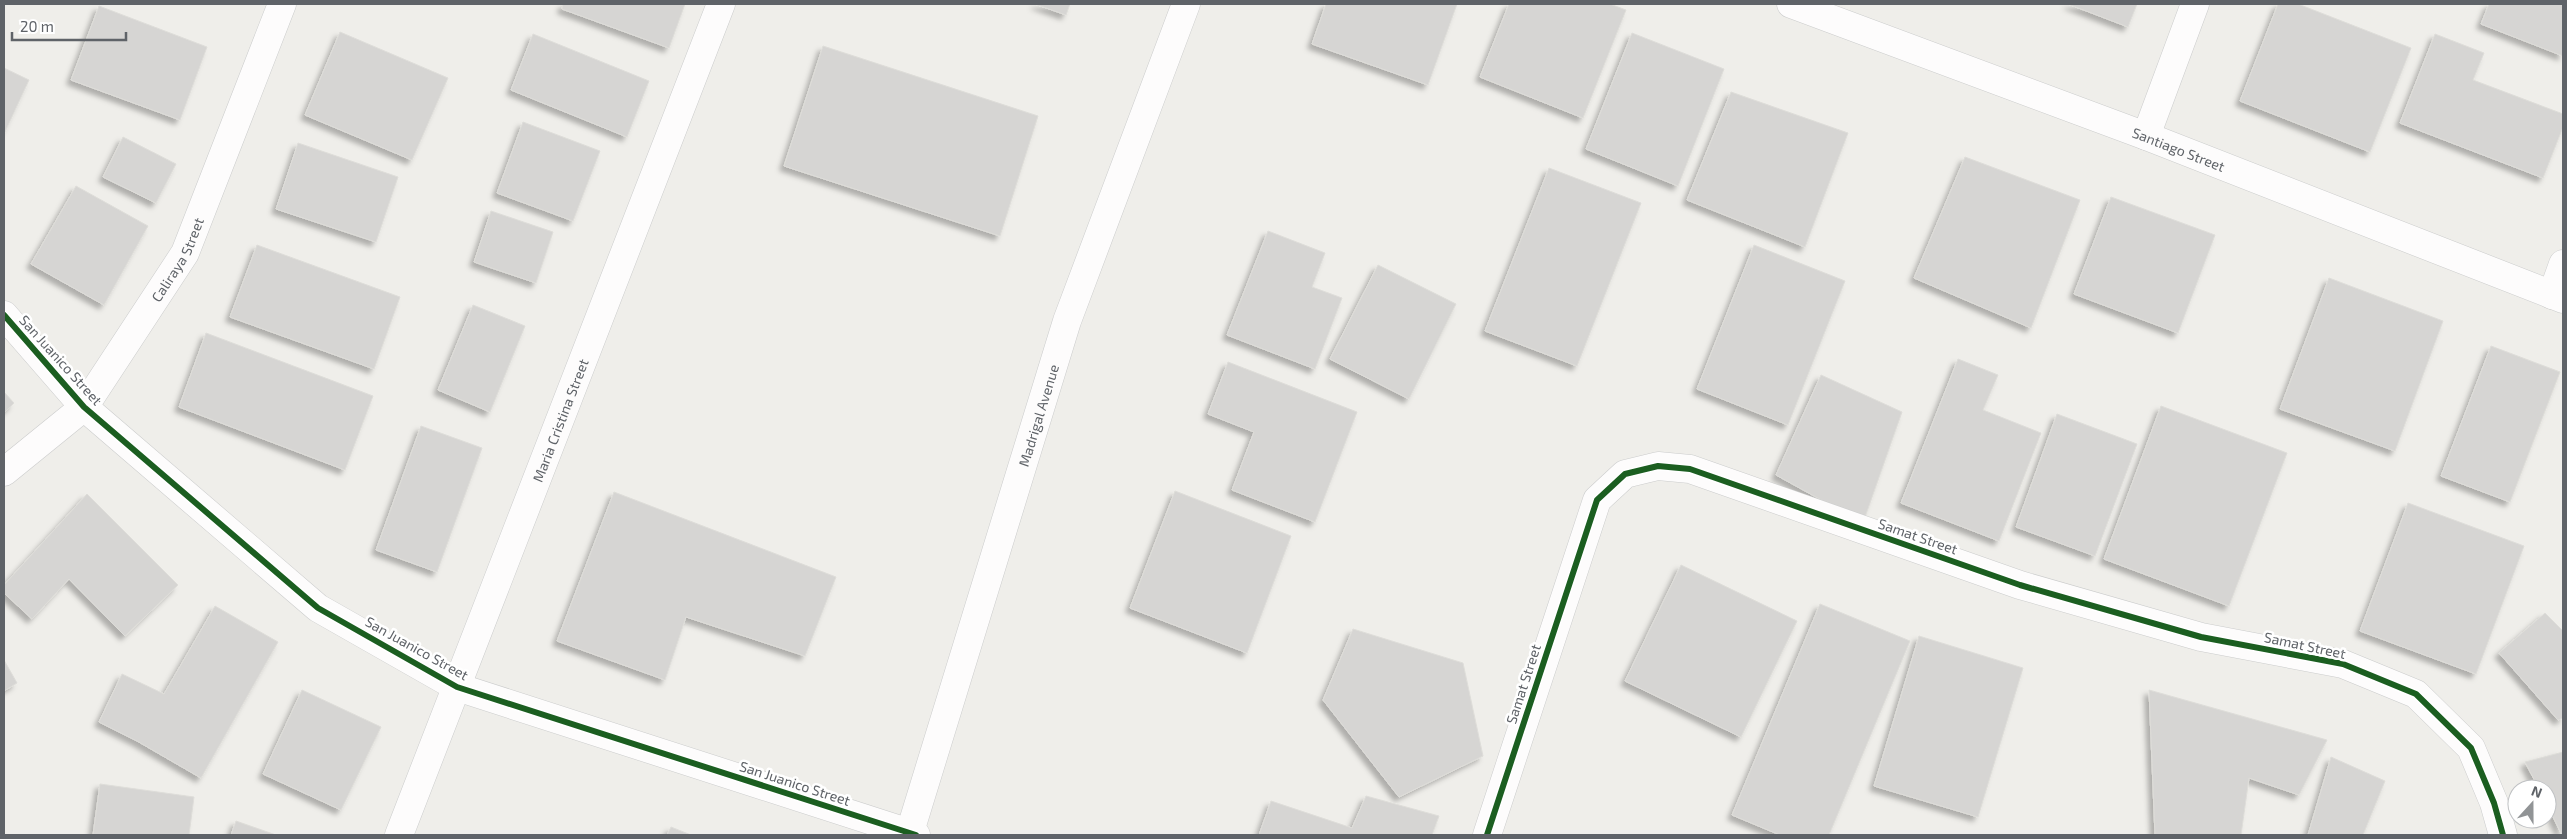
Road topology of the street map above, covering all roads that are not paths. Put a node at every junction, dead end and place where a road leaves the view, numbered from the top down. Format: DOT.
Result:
graph roads {
  1 [pos="282,4"];
  2 [pos="721,4"];
  3 [pos="1186,4"];
  4 [pos="1791,4"];
  5 [pos="2195,4"];
  6 [pos="2146,136"];
  7 [pos="2563,264"];
  8 [pos="2558,297"];
  9 [pos="4,316"];
  10 [pos="84,407"];
  11 [pos="4,472"];
  12 [pos="457,687"];
  13 [pos="912,834"];
  14 [pos="399,835"];
  15 [pos="1487,835"];
  16 [pos="2503,835"];
  1 -- 10 [label="street, Caliraya Street"];
  2 -- 12 [label="street, Maria Cristina Street"];
  3 -- 13 [label="street, Madrigal Avenue"];
  4 -- 6 [label="street, Santiago Street"];
  5 -- 6 [label="street"];
  6 -- 8 [label="street, Santiago Street"];
  7 -- 8 [label="street"];
  9 -- 10 [label="street, San Juanico Street"];
  10 -- 11 [label="street, Caliraya Street"];
  10 -- 12 [label="street, San Juanico Street"];
  12 -- 13 [label="street, San Juanico Street"];
  12 -- 14 [label="street, Maria Cristina Street"];
  15 -- 16 [label="street, Samat Street"];
}
